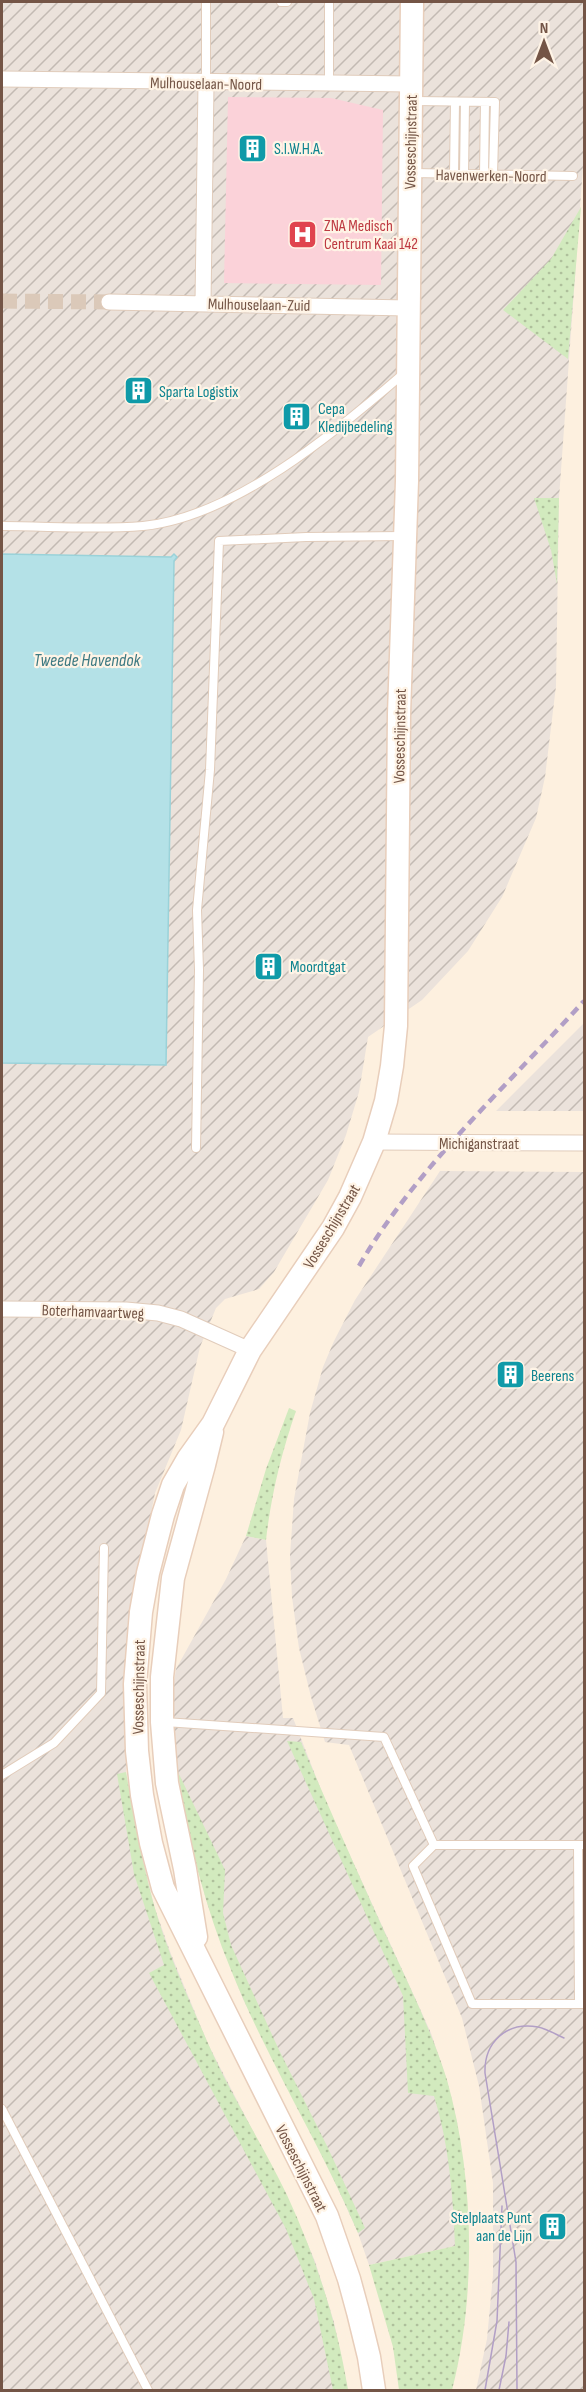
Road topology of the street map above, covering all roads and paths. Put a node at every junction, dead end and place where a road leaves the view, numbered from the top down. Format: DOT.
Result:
graph roads {
  1 [pos="206,2"];
  2 [pos="281,2"];
  3 [pos="287,2"];
  4 [pos="329,2"];
  5 [pos="412,2"];
  6 [pos="2,79"];
  7 [pos="206,83"];
  8 [pos="329,84"];
  9 [pos="410,93"];
  10 [pos="455,102"];
  11 [pos="465,102"];
  12 [pos="484,102"];
  13 [pos="409,173"];
  14 [pos="454,174"];
  15 [pos="464,175"];
  16 [pos="484,175"];
  17 [pos="493,175"];
  18 [pos="573,176"];
  19 [pos="109,302"];
  20 [pos="203,303"];
  21 [pos="408,308"];
  22 [pos="407,372"];
  23 [pos="2,526"];
  24 [pos="404,536"];
  25 [pos="374,1142"];
  26 [pos="585,1143"];
  27 [pos="196,1148"];
  28 [pos="2,1309"];
  29 [pos="250,1350"];
  30 [pos="213,1424"];
  31 [pos="104,1548"];
  32 [pos="141,1612"];
  33 [pos="147,1647"];
  34 [pos="156,1720"];
  35 [pos="2,1775"];
  36 [pos="434,1845"];
  37 [pos="581,1845"];
  38 [pos="199,1956"];
  39 [pos="582,2004"];
  40 [pos="2,2109"];
  41 [pos="148,2391"];
  42 [pos="374,2391"];
  1 -- 7 [label="lane"];
  2 -- 3 [label="lane"];
  4 -- 8 [label="lane"];
  5 -- 9 [label="street, Vosseschijnstraat"];
  6 -- 7 [label="street, Mulhouselaan-Noord"];
  7 -- 8 [label="street, Mulhouselaan-Noord"];
  7 -- 20 [label="street"];
  8 -- 9 [label="street, Mulhouselaan-Noord"];
  9 -- 10 [label="lane"];
  9 -- 13 [label="street, Vosseschijnstraat"];
  10 -- 11 [label="lane"];
  10 -- 14 [label="lane"];
  11 -- 12 [label="lane"];
  11 -- 15 [label="lane"];
  12 -- 16 [label="lane"];
  12 -- 17 [label="lane"];
  13 -- 14 [label="lane, Havenwerken-Noord"];
  13 -- 21 [label="street, Vosseschijnstraat"];
  14 -- 15 [label="lane, Havenwerken-Noord"];
  15 -- 16 [label="lane, Havenwerken-Noord"];
  16 -- 17 [label="lane, Havenwerken-Noord"];
  17 -- 18 [label="lane, Havenwerken-Noord"];
  19 -- 20 [label="street, Mulhouselaan-Zuid"];
  20 -- 21 [label="street, Mulhouselaan-Zuid"];
  21 -- 22 [label="street, Vosseschijnstraat"];
  22 -- 23 [label="lane"];
  22 -- 24 [label="street, Vosseschijnstraat"];
  24 -- 25 [label="street, Vosseschijnstraat"];
  24 -- 27 [label="lane"];
  25 -- 26 [label="street, Michiganstraat"];
  25 -- 29 [label="street, Vosseschijnstraat"];
  28 -- 29 [label="street, Boterhamvaartweg"];
  29 -- 30 [label="street, Vosseschijnstraat"];
  30 -- 32 [label="street, Vosseschijnstraat"];
  30 -- 34 [label="street, Vosseschijnstraat"];
  31 -- 35 [label="lane"];
  32 -- 33 [label="lane"];
  32 -- 38 [label="street, Vosseschijnstraat"];
  34 -- 36 [label="lane"];
  34 -- 38 [label="street, Vosseschijnstraat"];
  36 -- 37 [label="lane"];
  36 -- 39 [label="lane"];
  37 -- 39 [label="lane"];
  38 -- 42 [label="street, Vosseschijnstraat"];
  40 -- 41 [label="lane"];
}
